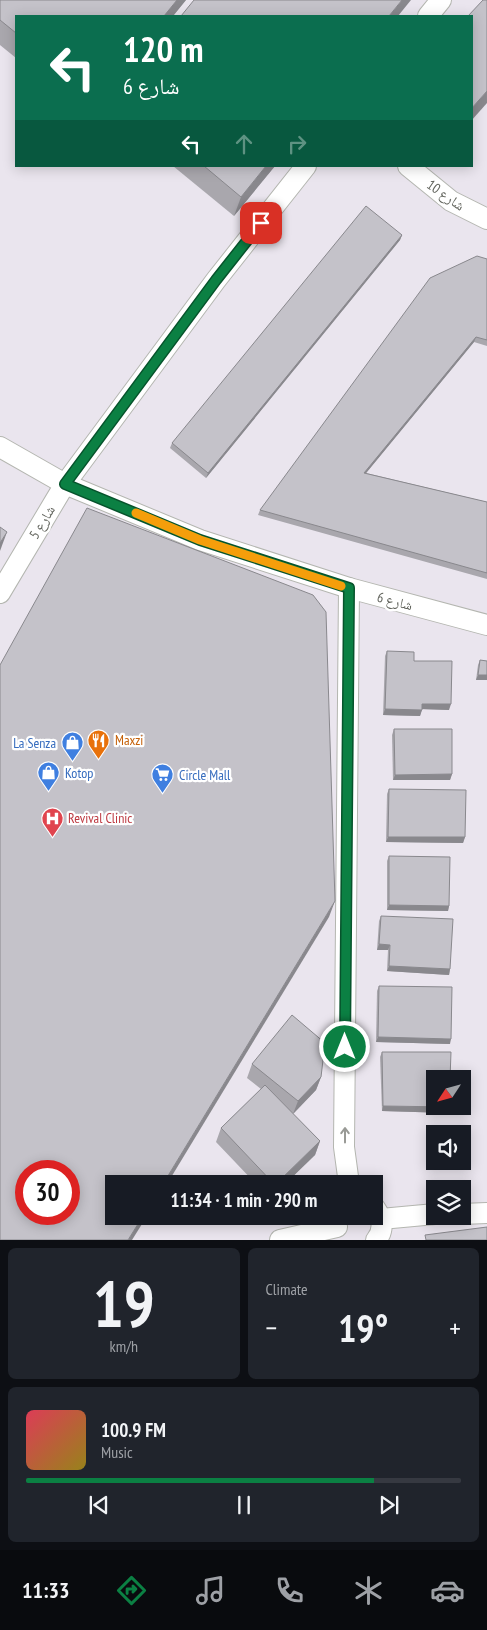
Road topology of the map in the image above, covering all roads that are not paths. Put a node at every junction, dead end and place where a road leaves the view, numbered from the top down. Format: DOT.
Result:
graph roads {
  1 [pos="441,0"];
  2 [pos="429,15"];
  3 [pos="305,167"];
  4 [pos="409,167"];
  5 [pos="487,219"];
  6 [pos="0,447"];
  7 [pos="65,484"];
  8 [pos="349,588"];
  9 [pos="0,593"];
  10 [pos="487,625"];
  11 [pos="348,1175"];
  12 [pos="383,1213"];
  13 [pos="487,1213"];
  14 [pos="426,1214"];
  15 [pos="471,1214"];
  16 [pos="381,1225"];
  17 [pos="339,1228"];
  18 [pos="280,1240"];
  19 [pos="376,1240"];
  1 -- 2 [label="street"];
  3 -- 7 [label="street, شارع 5"];
  4 -- 5 [label="street, شارع 10"];
  6 -- 7 [label="street, شارع 6"];
  7 -- 8 [label="street, شارع 6"];
  7 -- 9 [label="street, شارع 5"];
  8 -- 10 [label="street, شارع 6"];
  11 -- 8 [label="street, one-way"];
  12 -- 14 [label="street"];
  13 -- 15 [label="street"];
  16 -- 19 [label="street"];
  17 -- 18 [label="street"];
}
